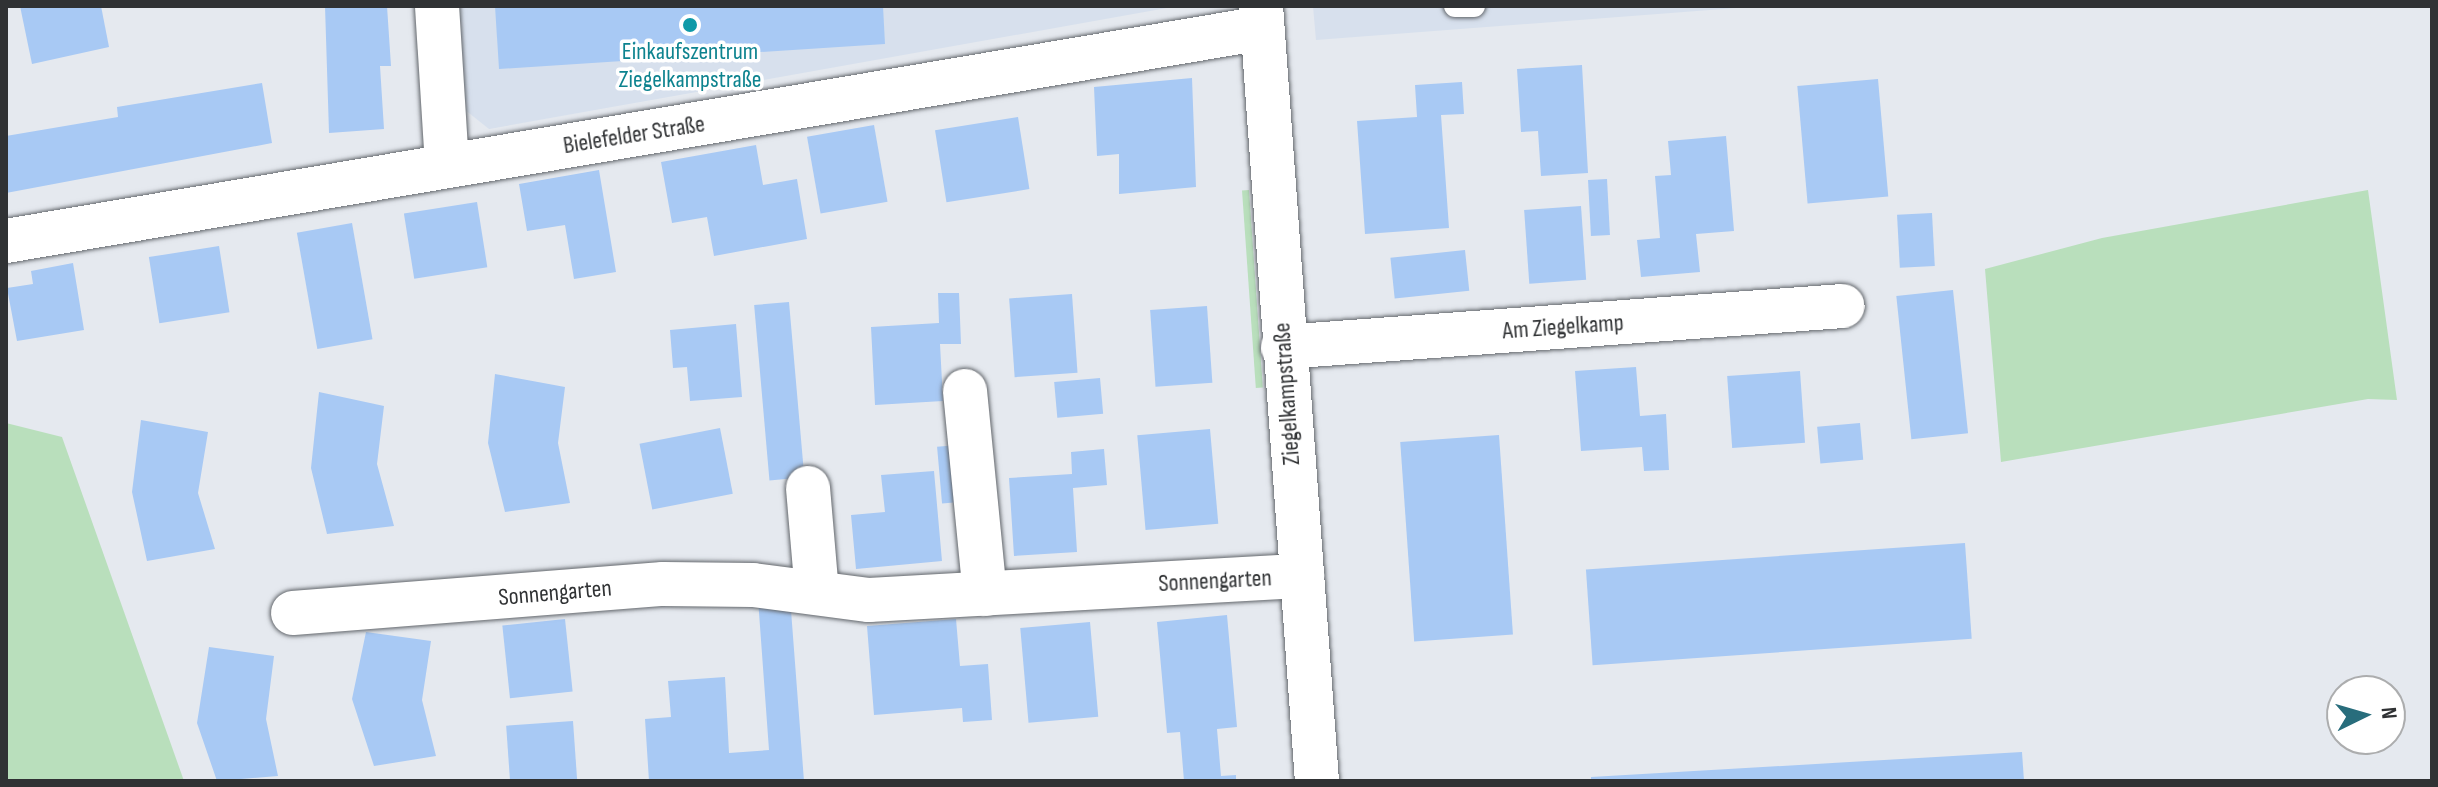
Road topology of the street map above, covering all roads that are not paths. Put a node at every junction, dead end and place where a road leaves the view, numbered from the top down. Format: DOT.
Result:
graph roads {
  1 [pos="437,6"];
  2 [pos="1455,6"];
  3 [pos="1474,6"];
  4 [pos="1261,17"];
  5 [pos="447,166"];
  6 [pos="6,241"];
  7 [pos="1843,306"];
  8 [pos="1283,347"];
  9 [pos="965,391"];
  10 [pos="808,488"];
  11 [pos="1302,576"];
  12 [pos="817,593"];
  13 [pos="985,594"];
  14 [pos="293,613"];
  15 [pos="1317,781"];
  1 -- 5 [label="street"];
  2 -- 3 [label="lane"];
  4 -- 5 [label="street, Bielefelder Straße"];
  4 -- 8 [label="street, Ziegelkampstraße"];
  5 -- 6 [label="street, Bielefelder Straße"];
  7 -- 8 [label="street, Am Ziegelkamp"];
  8 -- 11 [label="street, Ziegelkampstraße"];
  9 -- 13 [label="street"];
  10 -- 12 [label="street"];
  11 -- 13 [label="street, Sonnengarten"];
  11 -- 15 [label="street, Ziegelkampstraße"];
  12 -- 13 [label="street, Sonnengarten"];
  12 -- 14 [label="street, Sonnengarten"];
}
